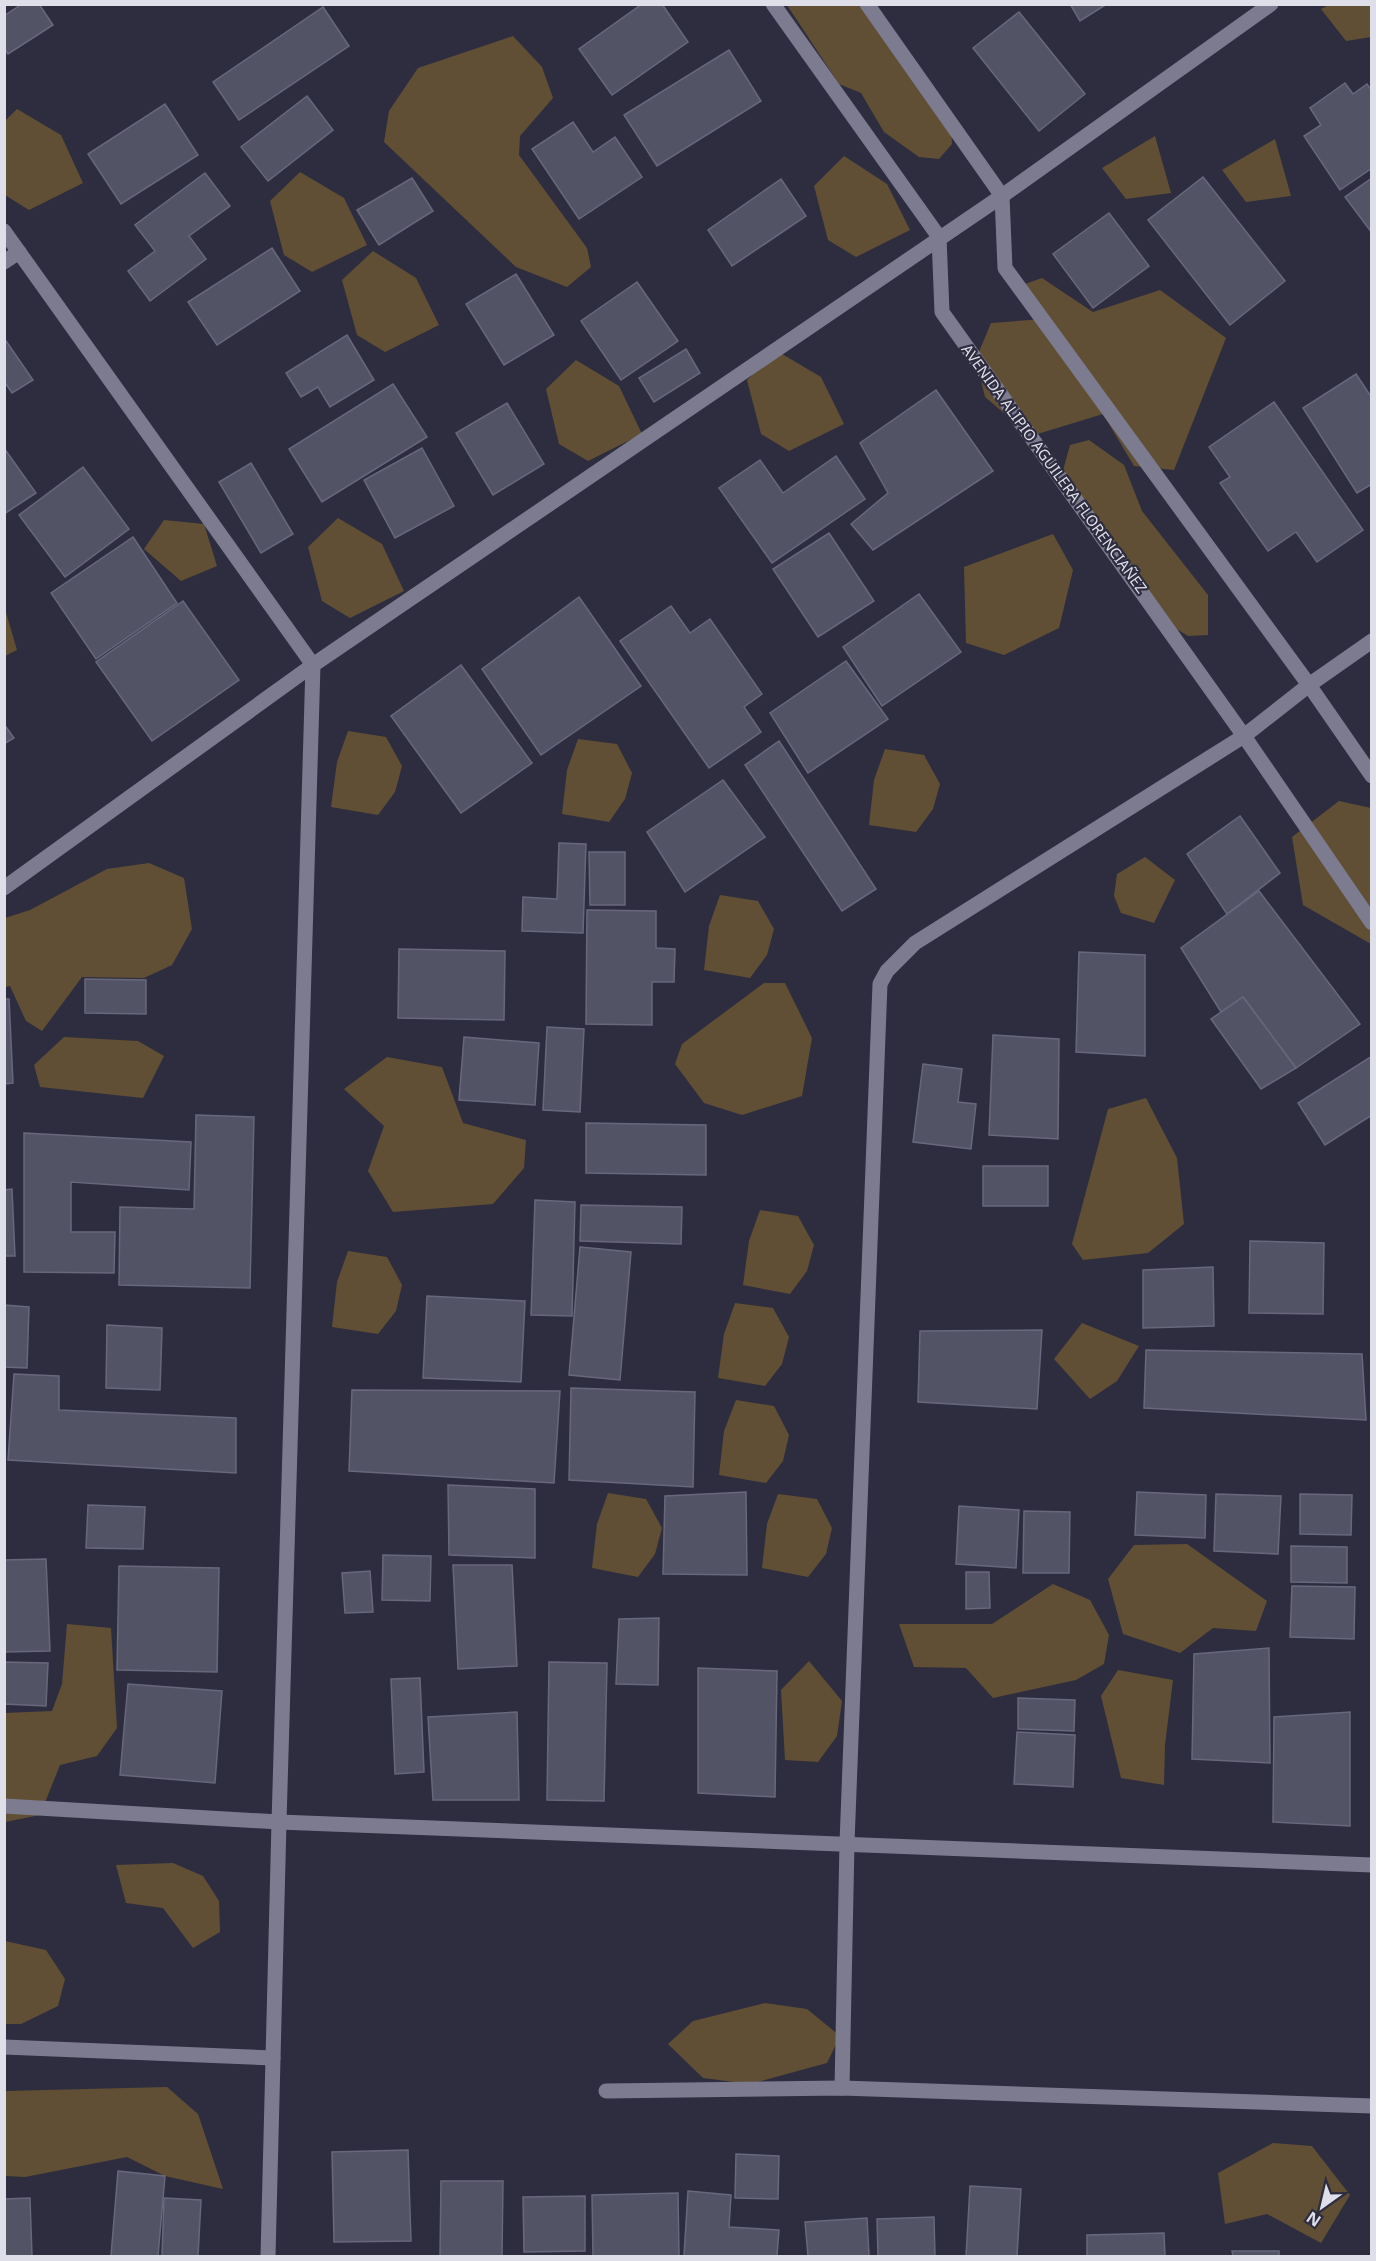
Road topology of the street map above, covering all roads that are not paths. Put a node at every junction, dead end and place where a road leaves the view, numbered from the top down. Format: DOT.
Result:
graph roads {
  1 [pos="773,4"];
  2 [pos="867,4"];
  3 [pos="1271,4"];
  4 [pos="1002,196"];
  5 [pos="4,231"];
  6 [pos="939,237"];
  7 [pos="19,252"];
  8 [pos="4,262"];
  9 [pos="1371,641"];
  10 [pos="313,665"];
  11 [pos="1309,685"];
  12 [pos="1244,736"];
  13 [pos="1371,776"];
  14 [pos="4,888"];
  15 [pos="1371,923"];
  16 [pos="4,1806"];
  17 [pos="279,1822"];
  18 [pos="847,1843"];
  19 [pos="1371,1864"];
  20 [pos="4,2048"];
  21 [pos="273,2058"];
  22 [pos="842,2088"];
  23 [pos="606,2091"];
  24 [pos="1371,2106"];
  25 [pos="268,2256"];
  1 -- 6 [label="street"];
  2 -- 4 [label="street"];
  3 -- 4 [label="street"];
  4 -- 6 [label="street"];
  4 -- 11 [label="street"];
  5 -- 7 [label="street"];
  6 -- 10 [label="street"];
  6 -- 12 [label="street, AVENIDA ALIPIO AGUILERA FLORENCIAÑEZ"];
  7 -- 8 [label="street"];
  7 -- 10 [label="street"];
  9 -- 11 [label="street"];
  10 -- 14 [label="street"];
  10 -- 17 [label="street"];
  11 -- 12 [label="street"];
  11 -- 13 [label="street"];
  12 -- 15 [label="street, AVENIDA ALIPIO AGUILERA FLORENCIAÑEZ"];
  12 -- 18 [label="street"];
  16 -- 17 [label="street"];
  17 -- 18 [label="street"];
  17 -- 21 [label="street"];
  18 -- 19 [label="street"];
  18 -- 22 [label="street"];
  20 -- 21 [label="street"];
  21 -- 25 [label="street"];
  22 -- 23 [label="street"];
  22 -- 24 [label="street"];
}
